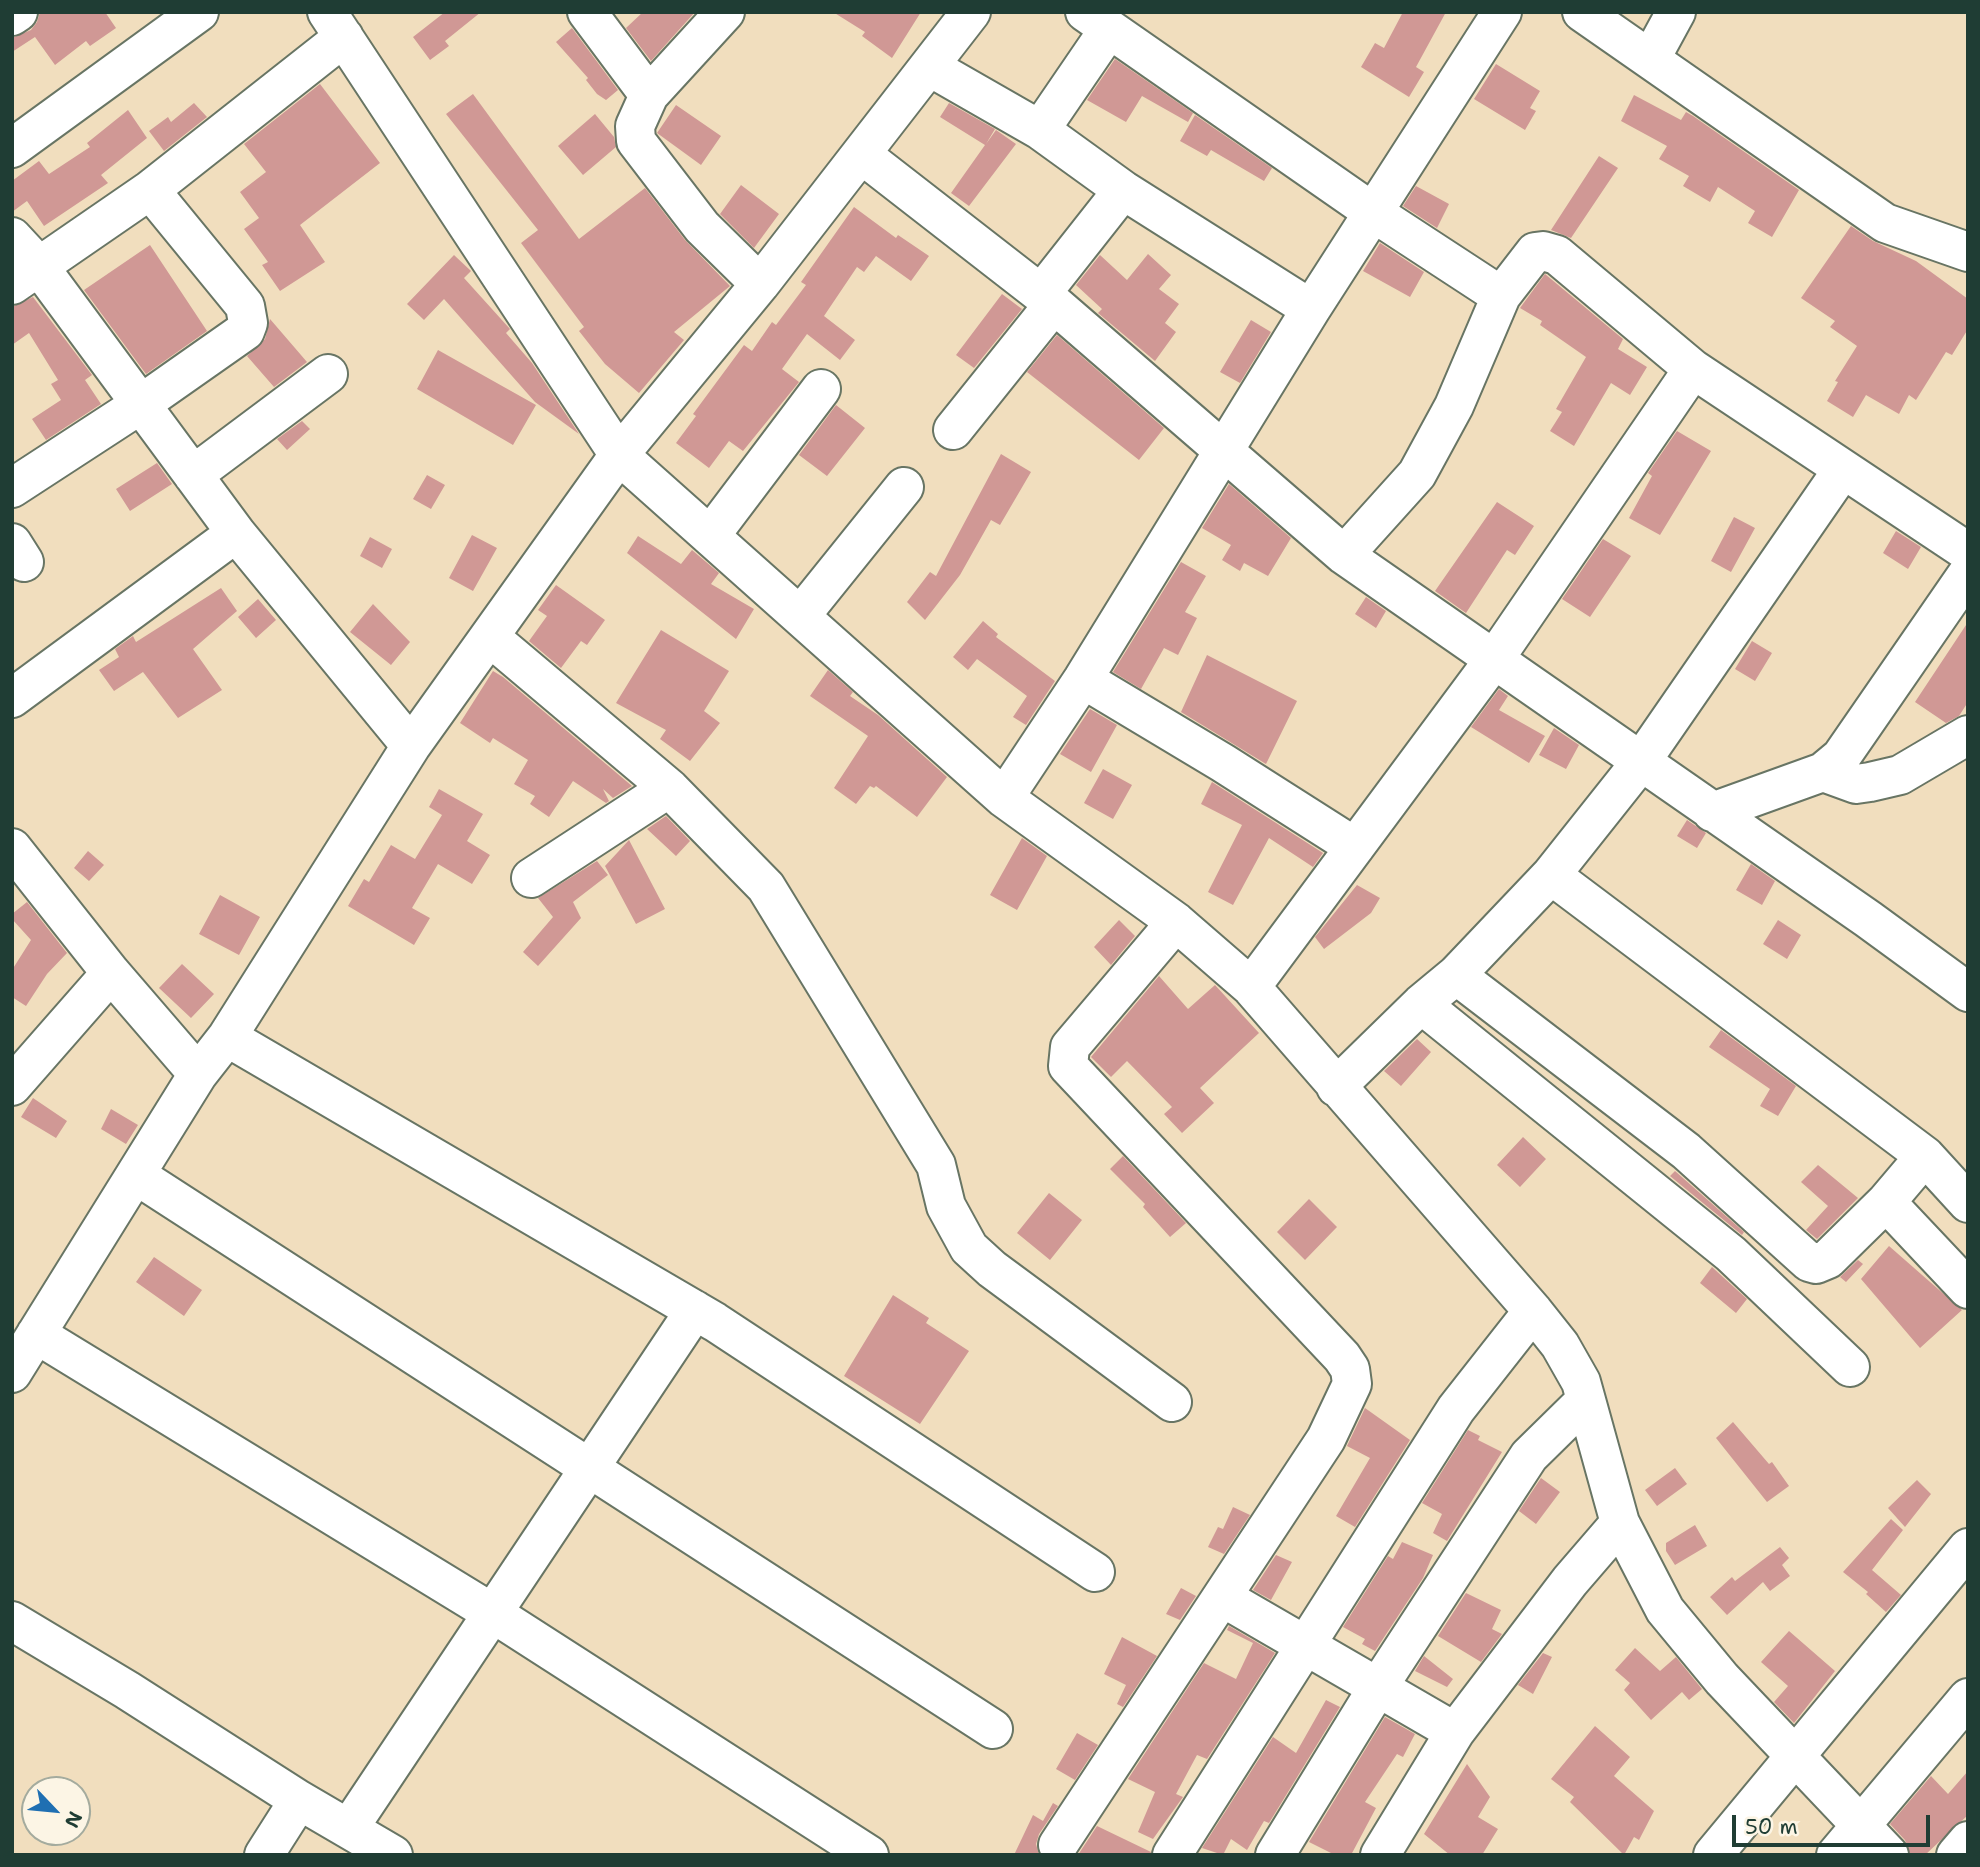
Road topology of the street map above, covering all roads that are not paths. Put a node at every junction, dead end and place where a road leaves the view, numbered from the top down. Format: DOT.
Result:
graph roads {
  1 [pos="18,12"];
  2 [pos="199,12"];
  3 [pos="587,12"];
  4 [pos="725,12"];
  5 [pos="971,12"];
  6 [pos="1502,12"];
  7 [pos="1582,12"];
  8 [pos="1616,12"];
  9 [pos="12,16"];
  10 [pos="1097,21"];
  11 [pos="335,24"];
  12 [pos="1656,35"];
  13 [pos="930,66"];
  14 [pos="649,95"];
  15 [pos="1040,130"];
  16 [pos="12,148"];
  17 [pos="861,154"];
  18 [pos="150,190"];
  19 [pos="1123,190"];
  20 [pos="1374,214"];
  21 [pos="12,237"];
  22 [pos="1968,252"];
  23 [pos="25,275"];
  24 [pos="761,284"];
  25 [pos="1501,296"];
  26 [pos="1048,299"];
  27 [pos="1311,309"];
  28 [pos="1693,369"];
  29 [pos="328,374"];
  30 [pos="821,389"];
  31 [pos="141,404"];
  32 [pos="953,430"];
  33 [pos="1224,454"];
  34 [pos="619,455"];
  35 [pos="1843,469"];
  36 [pos="193,475"];
  37 [pos="904,487"];
  38 [pos="12,488"];
  39 [pos="236,533"];
  40 [pos="710,536"];
  41 [pos="1968,552"];
  42 [pos="1344,555"];
  43 [pos="1968,573"];
  44 [pos="801,615"];
  45 [pos="491,638"];
  46 [pos="1493,661"];
  47 [pos="1083,679"];
  48 [pos="12,698"];
  49 [pos="1968,735"];
  50 [pos="411,746"];
  51 [pos="1640,763"];
  52 [pos="1823,772"];
  53 [pos="669,788"];
  54 [pos="1004,799"];
  55 [pos="1712,812"];
  56 [pos="1355,847"];
  57 [pos="12,848"];
  58 [pos="1551,875"];
  59 [pos="531,878"];
  60 [pos="1176,922"];
  61 [pos="111,973"];
  62 [pos="1456,975"];
  63 [pos="1251,987"];
  64 [pos="1968,992"];
  65 [pos="1421,1004"];
  66 [pos="227,1037"];
  67 [pos="198,1074"];
  68 [pos="12,1086"];
  69 [pos="1336,1087"];
  70 [pos="1925,1157"];
  71 [pos="136,1175"];
  72 [pos="1885,1202"];
  73 [pos="1968,1202"];
  74 [pos="1968,1289"];
  75 [pos="695,1310"];
  76 [pos="1533,1311"];
  77 [pos="36,1334"];
  78 [pos="1850,1367"];
  79 [pos="12,1373"];
  80 [pos="1586,1400"];
  81 [pos="1172,1402"];
  82 [pos="590,1469"];
  83 [pos="1620,1523"];
  84 [pos="1968,1548"];
  85 [pos="1095,1572"];
  86 [pos="1222,1597"];
  87 [pos="494,1614"];
  88 [pos="12,1621"];
  89 [pos="1305,1645"];
  90 [pos="1378,1687"];
  91 [pos="1968,1698"];
  92 [pos="993,1729"];
  93 [pos="1455,1732"];
  94 [pos="1793,1755"];
  95 [pos="299,1800"];
  96 [pos="1860,1825"];
  97 [pos="349,1828"];
  98 [pos="1968,1841"];
  99 [pos="1058,1845"];
  100 [pos="264,1855"];
  101 [pos="393,1855"];
  102 [pos="869,1855"];
  103 [pos="1172,1855"];
  104 [pos="1275,1855"];
  105 [pos="1380,1855"];
  106 [pos="1713,1855"];
  107 [pos="1836,1855"];
  108 [pos="1889,1855"];
  109 [pos="1956,1855"];
  1 -- 9 [label="street"];
  2 -- 16 [label="street"];
  3 -- 14 [label="street"];
  4 -- 14 [label="street"];
  5 -- 13 [label="street"];
  6 -- 20 [label="street"];
  7 -- 12 [label="street"];
  8 -- 12 [label="street"];
  10 -- 15 [label="street"];
  10 -- 20 [label="street"];
  11 -- 18 [label="street"];
  11 -- 34 [label="street"];
  12 -- 22 [label="street"];
  13 -- 15 [label="street"];
  13 -- 17 [label="street"];
  14 -- 24 [label="street"];
  15 -- 19 [label="street"];
  17 -- 24 [label="street"];
  17 -- 26 [label="street"];
  18 -- 23 [label="street"];
  18 -- 31 [label="street"];
  19 -- 26 [label="street"];
  19 -- 27 [label="street"];
  20 -- 25 [label="street"];
  20 -- 27 [label="street"];
  21 -- 23 [label="street"];
  23 -- 31 [label="street"];
  24 -- 34 [label="street"];
  25 -- 28 [label="street"];
  25 -- 42 [label="street"];
  26 -- 32 [label="street"];
  26 -- 33 [label="street"];
  27 -- 33 [label="street"];
  28 -- 35 [label="street"];
  28 -- 46 [label="street"];
  29 -- 36 [label="street"];
  30 -- 40 [label="street"];
  31 -- 36 [label="street"];
  31 -- 38 [label="street"];
  33 -- 42 [label="street"];
  33 -- 47 [label="street"];
  34 -- 40 [label="street"];
  34 -- 45 [label="street"];
  35 -- 41 [label="street"];
  35 -- 51 [label="street"];
  36 -- 39 [label="street"];
  37 -- 44 [label="street"];
  39 -- 48 [label="street"];
  39 -- 50 [label="street"];
  40 -- 44 [label="street"];
  42 -- 46 [label="street"];
  43 -- 52 [label="street"];
  44 -- 54 [label="street"];
  45 -- 50 [label="street"];
  45 -- 53 [label="street"];
  46 -- 51 [label="street"];
  46 -- 56 [label="street"];
  47 -- 54 [label="street"];
  47 -- 56 [label="street"];
  49 -- 52 [label="street"];
  50 -- 66 [label="street"];
  51 -- 55 [label="street"];
  51 -- 58 [label="street"];
  52 -- 55 [label="street"];
  53 -- 59 [label="street"];
  53 -- 81 [label="street"];
  54 -- 60 [label="street"];
  55 -- 64 [label="street"];
  56 -- 63 [label="street"];
  57 -- 61 [label="street"];
  58 -- 62 [label="street"];
  58 -- 70 [label="street"];
  60 -- 63 [label="street"];
  60 -- 86 [label="street"];
  61 -- 67 [label="street"];
  61 -- 68 [label="street"];
  62 -- 65 [label="street"];
  62 -- 72 [label="street"];
  63 -- 69 [label="street"];
  65 -- 69 [label="street"];
  65 -- 78 [label="street"];
  66 -- 67 [label="street"];
  66 -- 75 [label="street"];
  67 -- 71 [label="street"];
  69 -- 76 [label="street"];
  70 -- 72 [label="street"];
  70 -- 73 [label="street"];
  71 -- 77 [label="street"];
  71 -- 82 [label="street"];
  72 -- 74 [label="street"];
  75 -- 82 [label="street"];
  75 -- 85 [label="street"];
  76 -- 80 [label="street"];
  76 -- 89 [label="street"];
  77 -- 79 [label="street"];
  77 -- 87 [label="street"];
  80 -- 83 [label="street"];
  80 -- 90 [label="street"];
  82 -- 87 [label="street"];
  82 -- 92 [label="street"];
  83 -- 93 [label="street"];
  83 -- 94 [label="street"];
  84 -- 94 [label="street"];
  86 -- 89 [label="street"];
  86 -- 99 [label="street"];
  87 -- 97 [label="street"];
  87 -- 102 [label="street"];
  88 -- 95 [label="street"];
  89 -- 90 [label="street"];
  89 -- 103 [label="street"];
  90 -- 93 [label="street"];
  90 -- 104 [label="street"];
  91 -- 96 [label="street"];
  93 -- 105 [label="street"];
  94 -- 96 [label="street"];
  94 -- 106 [label="street"];
  95 -- 97 [label="street"];
  95 -- 100 [label="street"];
  96 -- 107 [label="street"];
  96 -- 108 [label="street"];
  97 -- 101 [label="street"];
  98 -- 109 [label="street"];
}
